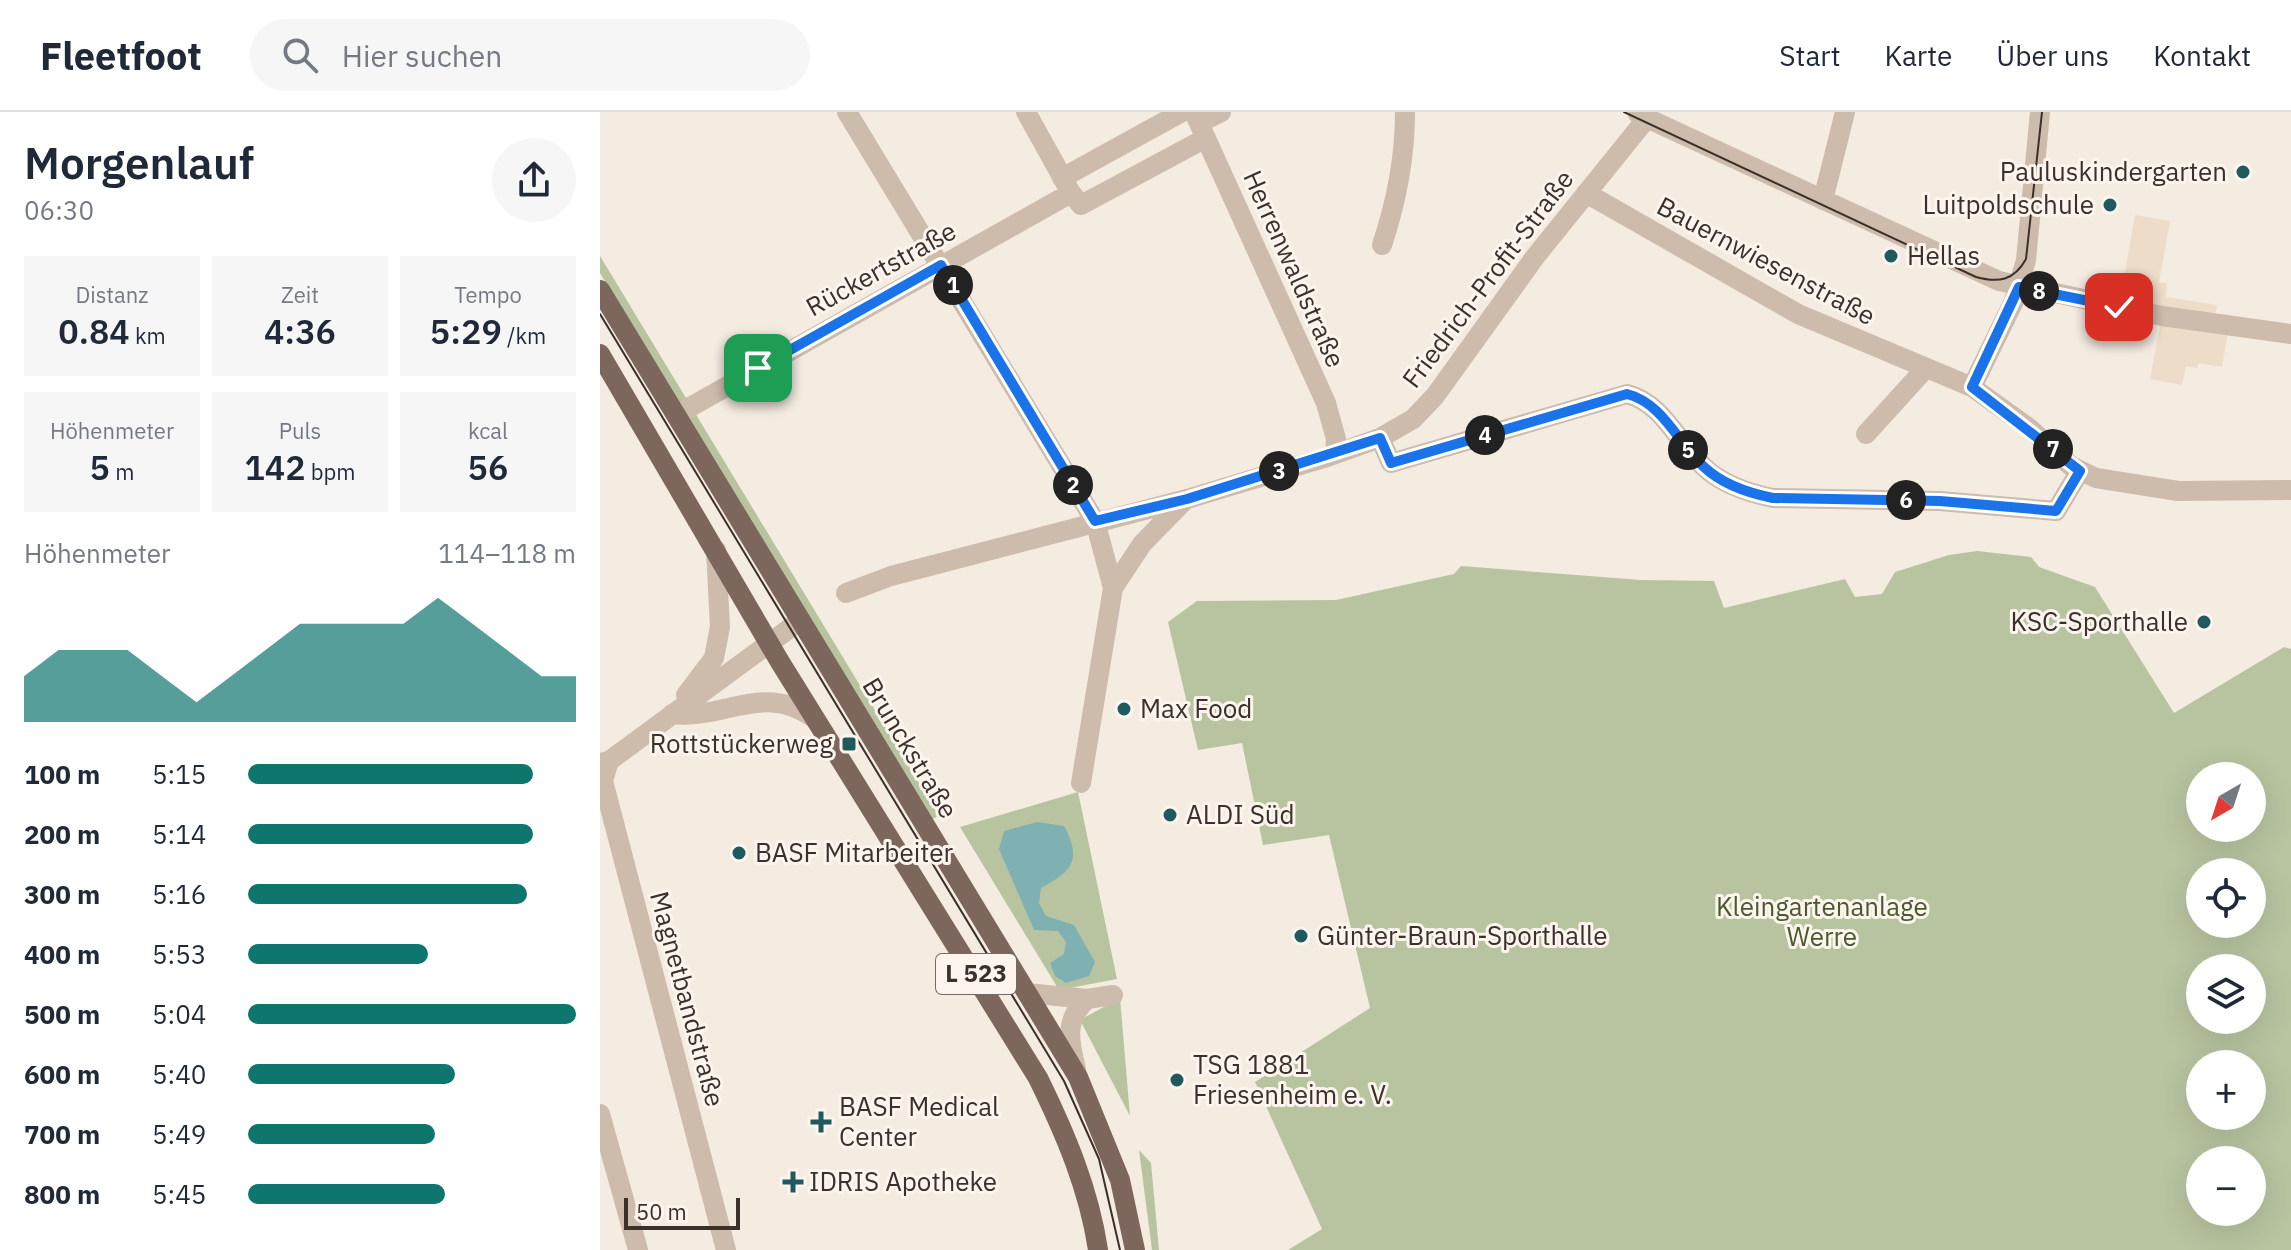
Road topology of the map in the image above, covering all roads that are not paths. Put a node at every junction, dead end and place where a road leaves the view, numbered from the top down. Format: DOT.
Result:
graph roads {
  1 [pos="847,112"];
  2 [pos="1026,112"];
  3 [pos="1221,112"];
  4 [pos="1405,112"];
  5 [pos="1845,112"];
  6 [pos="2040,112"];
  7 [pos="1641,115"];
  8 [pos="1195,121"];
  9 [pos="1071,192"];
  10 [pos="1586,193"];
  11 [pos="1823,200"];
  12 [pos="1382,245"];
  13 [pos="941,265"];
  14 [pos="2019,287"];
  15 [pos="600,290"];
  16 [pos="2291,334"];
  17 [pos="600,354"];
  18 [pos="1925,369"];
  19 [pos="1972,387"];
  20 [pos="676,415"];
  21 [pos="1866,434"];
  22 [pos="1380,438"];
  23 [pos="1335,451"];
  24 [pos="2080,471"];
  25 [pos="2291,490"];
  26 [pos="1187,499"];
  27 [pos="1095,521"];
  28 [pos="716,550"];
  29 [pos="1113,588"];
  30 [pos="846,593"];
  31 [pos="801,620"];
  32 [pos="769,643"];
  33 [pos="672,714"];
  34 [pos="814,718"];
  35 [pos="603,760"];
  36 [pos="1081,783"];
  37 [pos="1027,993"];
  38 [pos="1113,995"];
  39 [pos="1087,999"];
  40 [pos="1078,1077"];
  41 [pos="600,1114"];
  42 [pos="638,1250"];
  43 [pos="726,1250"];
  44 [pos="1098,1250"];
  45 [pos="1135,1250"];
  1 -- 13 [label="street"];
  2 -- 9 [label="street"];
  3 -- 8 [label="street, Rückertstraße"];
  4 -- 12 [label="street"];
  5 -- 11 [label="street"];
  6 -- 14 [label="street"];
  7 -- 10 [label="street, Friedrich-Profit-Straße"];
  7 -- 11 [label="street"];
  8 -- 9 [label="street, Rückertstraße"];
  8 -- 9 [label="street, Rückertstraße"];
  8 -- 23 [label="street, Herrenwaldstraße"];
  9 -- 13 [label="street, Rückertstraße"];
  10 -- 18 [label="street, Bauernwiesenstraße"];
  10 -- 22 [label="street, Friedrich-Profit-Straße"];
  11 -- 14 [label="street"];
  13 -- 20 [label="street, Rückertstraße"];
  13 -- 27 [label="street"];
  14 -- 16 [label="street"];
  14 -- 19 [label="street"];
  15 -- 20 [label="main road, Brunckstraße / L 523"];
  17 -- 28 [label="main road, L 523"];
  18 -- 19 [label="street, Bauernwiesenstraße"];
  18 -- 21 [label="street"];
  19 -- 24 [label="street, Bauernwiesenstraße"];
  20 -- 31 [label="main road, Brunckstraße / L 523"];
  22 -- 23 [label="street, Friedrich-Profit-Straße"];
  22 -- 24 [label="street"];
  23 -- 26 [label="street, Friedrich-Profit-Straße"];
  24 -- 25 [label="street, Bauernwiesenstraße"];
  26 -- 27 [label="street, Friedrich-Profit-Straße"];
  26 -- 29 [label="street"];
  27 -- 29 [label="street"];
  27 -- 30 [label="street, Friedrich-Profit-Straße"];
  28 -- 32 [label="main road, L 523"];
  28 -- 33 [label="street"];
  29 -- 36 [label="street"];
  31 -- 32 [label="street"];
  31 -- 37 [label="main road, Brunckstraße / L 523"];
  32 -- 33 [label="street"];
  32 -- 34 [label="main road, L 523"];
  33 -- 34 [label="street"];
  33 -- 35 [label="street"];
  34 -- 44 [label="main road, L 523"];
  35 -- 43 [label="street, Magnetbandstraße"];
  37 -- 39 [label="street"];
  37 -- 40 [label="main road, Brunckstraße / L 523"];
  38 -- 39 [label="street"];
  39 -- 40 [label="street"];
  40 -- 45 [label="main road, Brunckstraße / L 523"];
  41 -- 42 [label="street"];
}
